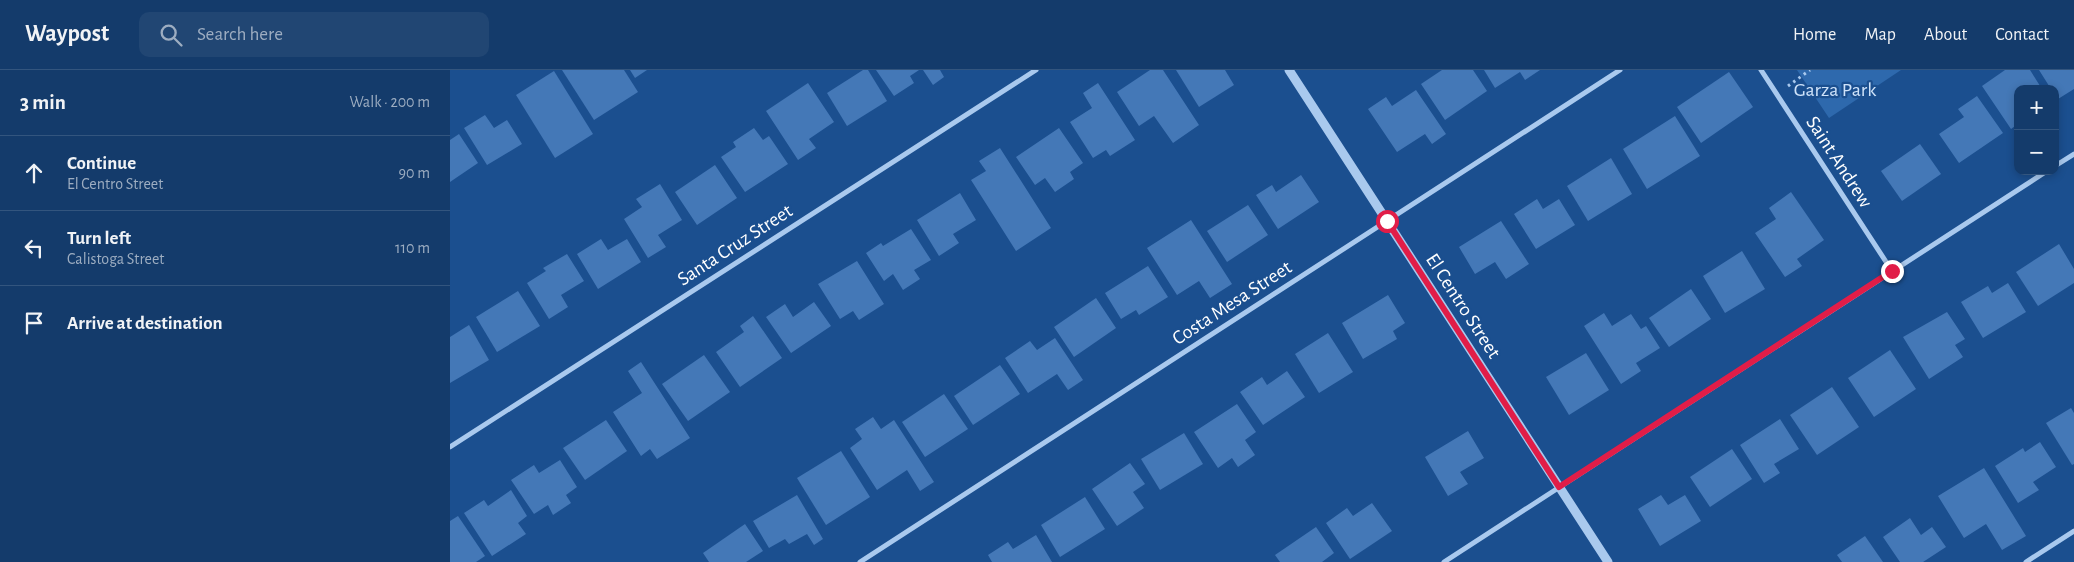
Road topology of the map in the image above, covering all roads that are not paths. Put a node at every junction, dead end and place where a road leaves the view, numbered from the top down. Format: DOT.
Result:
graph roads {
  1 [pos="1036,70"];
  2 [pos="1289,70"];
  3 [pos="1620,70"];
  4 [pos="1761,70"];
  5 [pos="2074,154"];
  6 [pos="2059,163"];
  7 [pos="2041,175"];
  8 [pos="1387,221"];
  9 [pos="1892,271"];
  10 [pos="450,447"];
  11 [pos="1559,487"];
  12 [pos="2074,531"];
  13 [pos="860,562"];
  14 [pos="1444,562"];
  15 [pos="1608,562"];
  16 [pos="2026,562"];
  1 -- 10 [label="street, Santa Cruz Street"];
  2 -- 8 [label="street, El Centro Street"];
  3 -- 8 [label="street, Costa Mesa Street"];
  4 -- 9 [label="street, Saint Andrew"];
  5 -- 6 [label="street"];
  7 -- 9 [label="street"];
  8 -- 11 [label="street, El Centro Street"];
  8 -- 13 [label="street, Costa Mesa Street"];
  9 -- 11 [label="street"];
  11 -- 14 [label="street"];
  11 -- 15 [label="street, El Centro Street"];
  12 -- 16 [label="street"];
}
